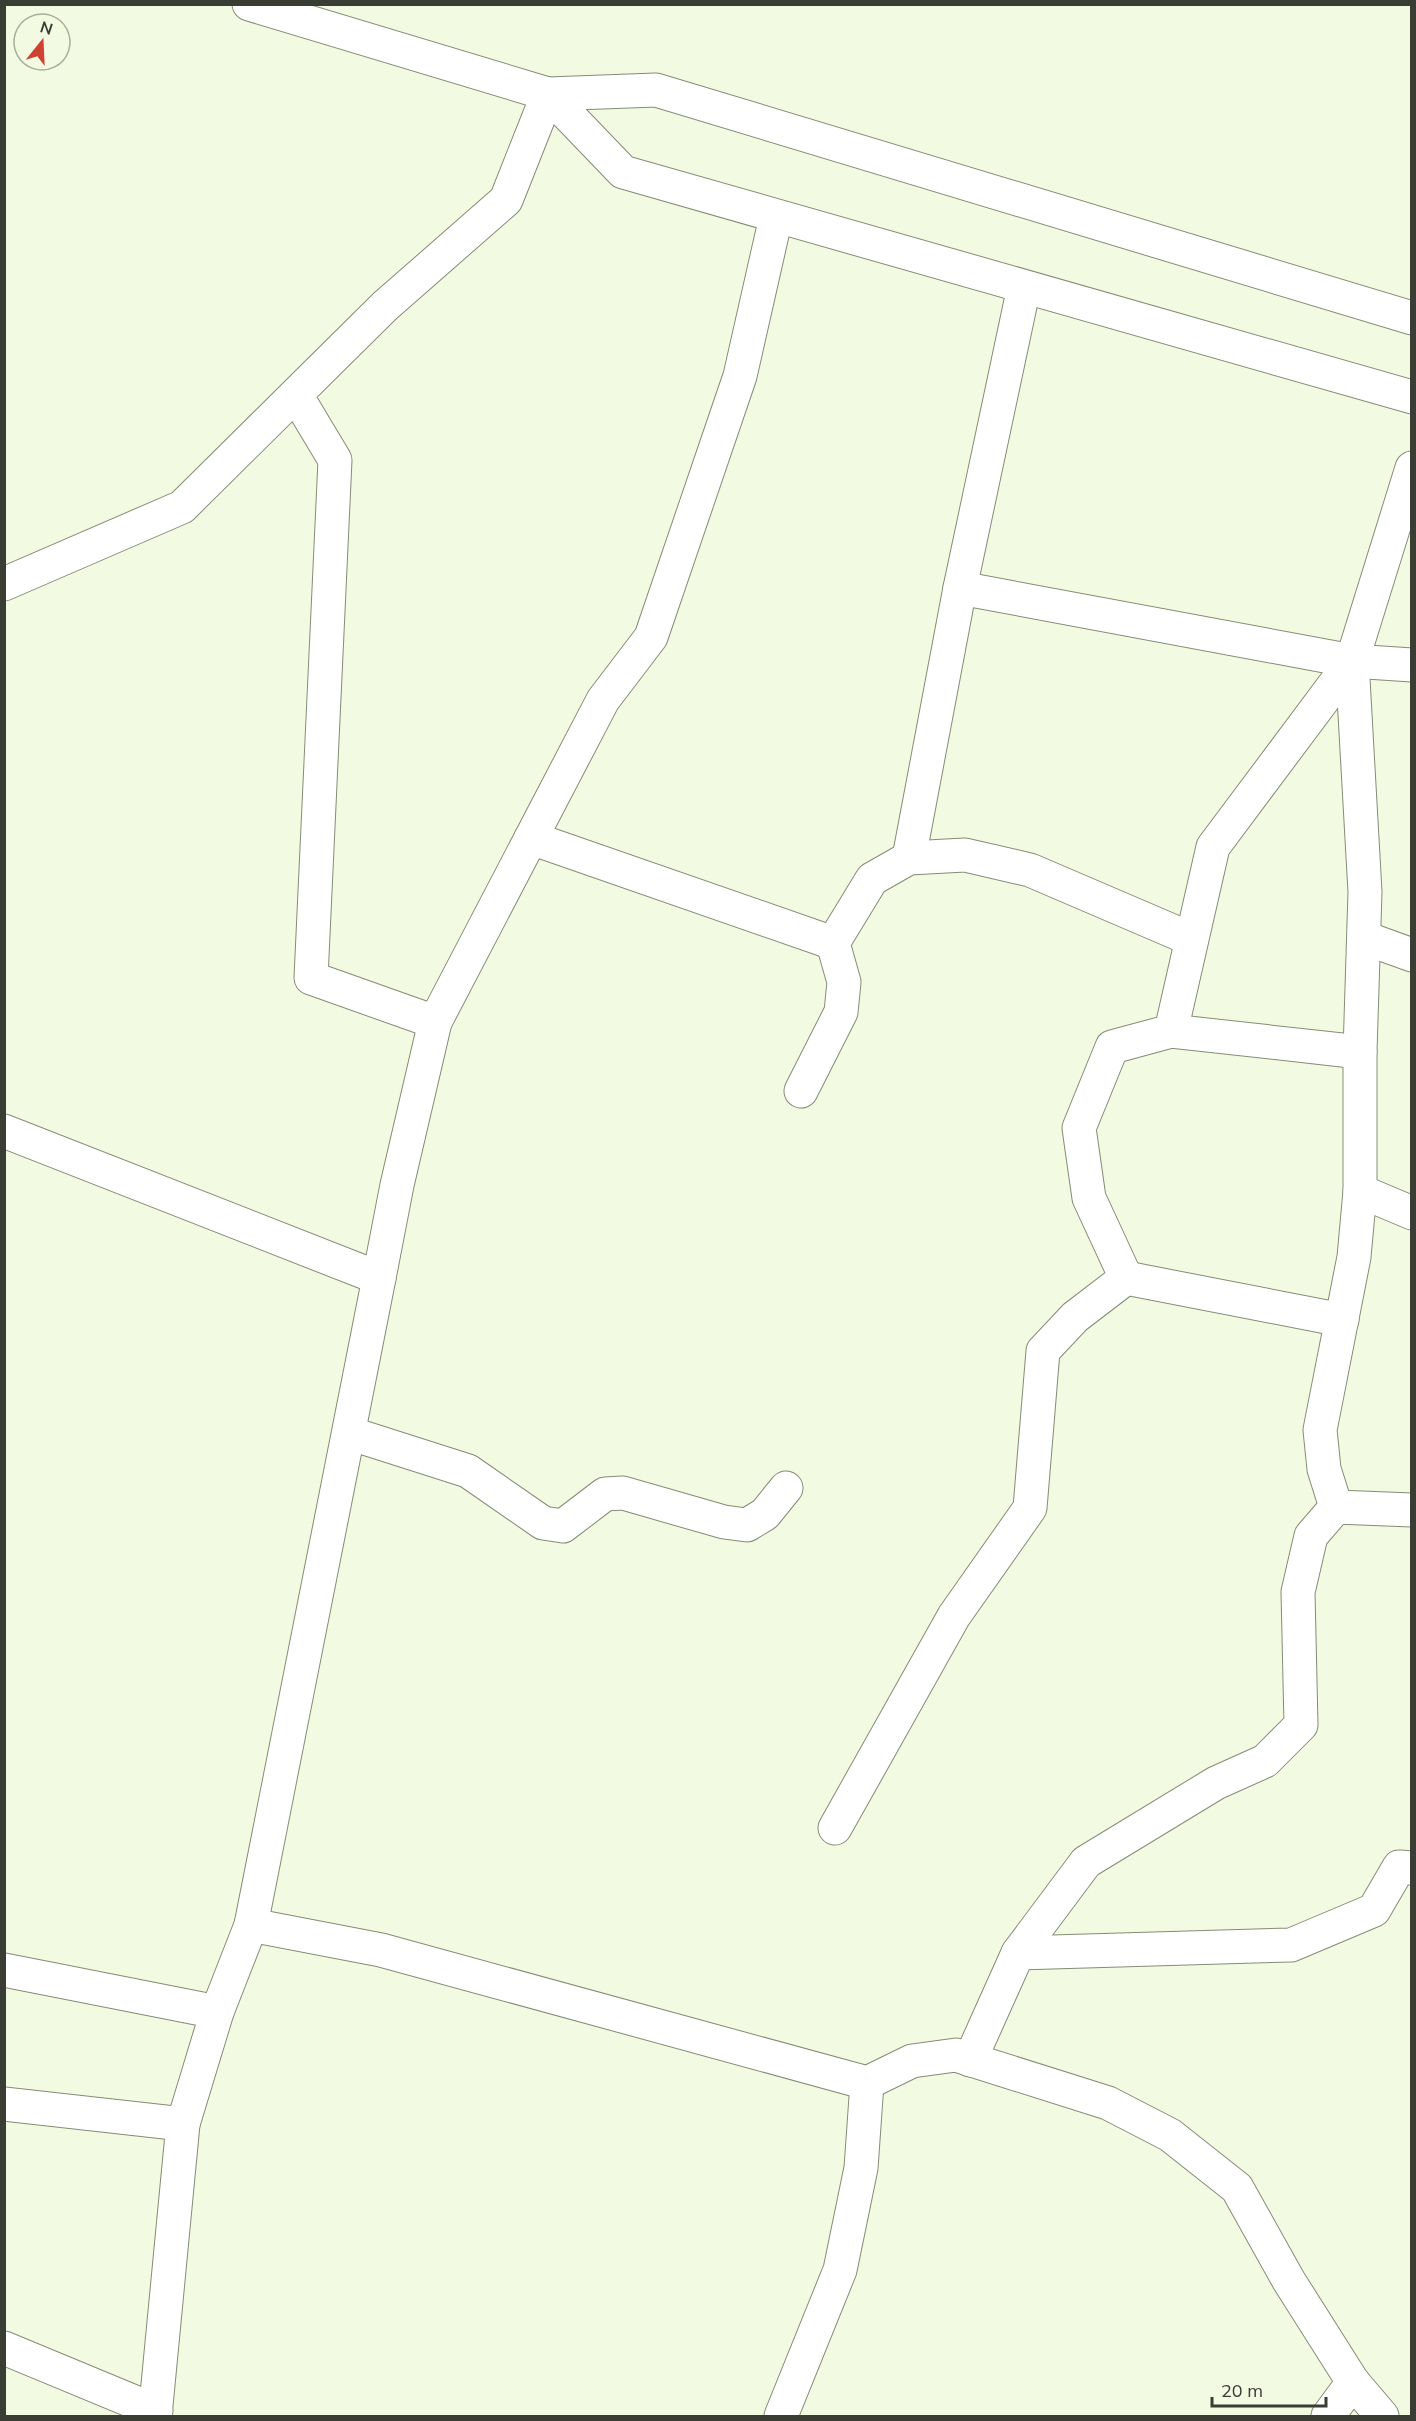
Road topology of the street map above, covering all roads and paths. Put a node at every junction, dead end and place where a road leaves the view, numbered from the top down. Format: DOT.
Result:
graph roads {
  1 [pos="249,4"];
  2 [pos="548,94"];
  3 [pos="776,217"];
  4 [pos="1024,287"];
  5 [pos="1412,318"];
  6 [pos="296,394"];
  7 [pos="1412,397"];
  8 [pos="1412,468"];
  9 [pos="4,584"];
  10 [pos="960,588"];
  11 [pos="1352,661"];
  12 [pos="1412,665"];
  13 [pos="531,838"];
  14 [pos="909,858"];
  15 [pos="1365,938"];
  16 [pos="1191,939"];
  17 [pos="833,943"];
  18 [pos="1412,955"];
  19 [pos="435,1022"];
  20 [pos="1171,1031"];
  21 [pos="1360,1052"];
  22 [pos="801,1091"];
  23 [pos="4,1131"];
  24 [pos="1360,1191"];
  25 [pos="1412,1213"];
  26 [pos="379,1278"];
  27 [pos="1126,1278"];
  28 [pos="1342,1320"];
  29 [pos="349,1433"];
  30 [pos="786,1488"];
  31 [pos="1336,1507"];
  32 [pos="1412,1510"];
  33 [pos="835,1828"];
  34 [pos="1412,1868"];
  35 [pos="251,1925"];
  36 [pos="1018,1953"];
  37 [pos="4,1970"];
  38 [pos="217,2012"];
  39 [pos="970,2060"];
  40 [pos="867,2083"];
  41 [pos="4,2104"];
  42 [pos="183,2124"];
  43 [pos="4,2348"];
  44 [pos="1353,2382"];
  45 [pos="156,2414"];
  46 [pos="781,2416"];
  47 [pos="1328,2416"];
  48 [pos="1382,2416"];
  1 -- 2 [label="street"];
  2 -- 3 [label="street"];
  2 -- 5 [label="street"];
  2 -- 6 [label="street"];
  3 -- 4 [label="street"];
  3 -- 13 [label="street"];
  4 -- 7 [label="street"];
  4 -- 10 [label="street"];
  6 -- 9 [label="street"];
  6 -- 19 [label="street"];
  8 -- 11 [label="street"];
  10 -- 11 [label="street"];
  10 -- 14 [label="street"];
  11 -- 12 [label="street"];
  11 -- 15 [label="street"];
  11 -- 16 [label="street"];
  13 -- 17 [label="street"];
  13 -- 19 [label="street"];
  14 -- 16 [label="street"];
  14 -- 17 [label="street"];
  15 -- 18 [label="street"];
  15 -- 21 [label="street"];
  16 -- 20 [label="street"];
  17 -- 22 [label="street"];
  19 -- 26 [label="street"];
  20 -- 21 [label="street"];
  20 -- 27 [label="street"];
  21 -- 24 [label="street"];
  23 -- 26 [label="street"];
  24 -- 25 [label="street"];
  24 -- 28 [label="street"];
  26 -- 29 [label="street"];
  27 -- 28 [label="street"];
  27 -- 33 [label="street"];
  28 -- 31 [label="street"];
  29 -- 30 [label="street"];
  29 -- 35 [label="street"];
  31 -- 32 [label="street"];
  31 -- 36 [label="street"];
  34 -- 36 [label="street"];
  35 -- 38 [label="street"];
  35 -- 40 [label="street"];
  36 -- 39 [label="street"];
  37 -- 38 [label="street"];
  38 -- 42 [label="street"];
  39 -- 40 [label="street"];
  39 -- 44 [label="street"];
  40 -- 46 [label="street"];
  41 -- 42 [label="street"];
  42 -- 45 [label="street"];
  43 -- 45 [label="street"];
  44 -- 47 [label="street"];
  44 -- 48 [label="street"];
}
